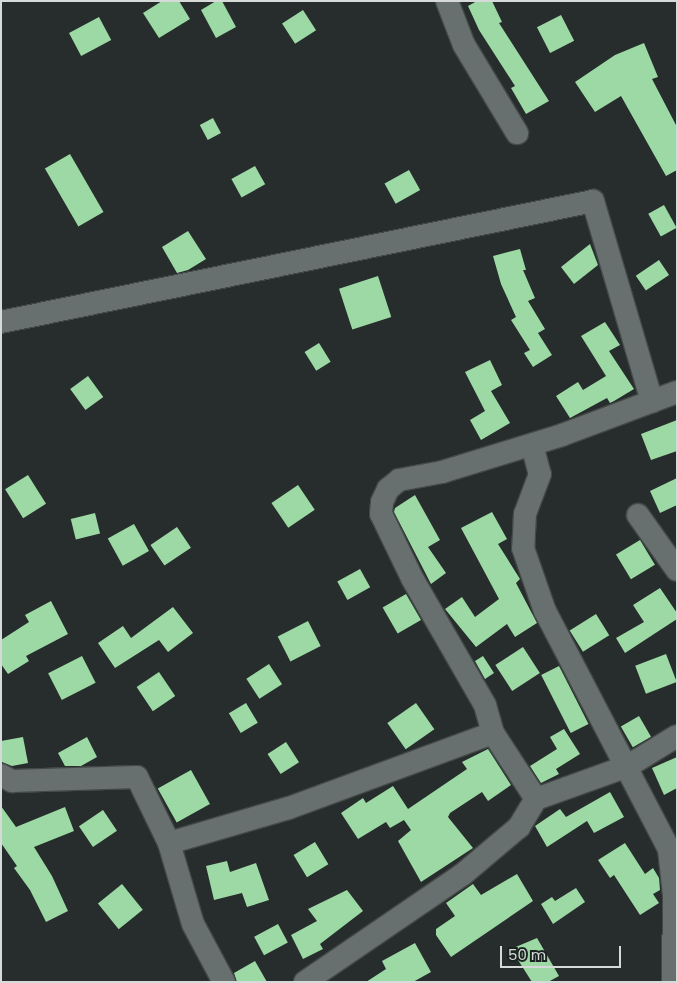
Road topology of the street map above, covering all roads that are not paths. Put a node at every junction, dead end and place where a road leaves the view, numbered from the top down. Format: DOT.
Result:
graph roads {
  1 [pos="447,1"];
  2 [pos="517,133"];
  3 [pos="1,322"];
  4 [pos="677,392"];
  5 [pos="652,401"];
  6 [pos="532,445"];
  7 [pos="638,515"];
  8 [pos="677,570"];
  9 [pos="493,733"];
  10 [pos="677,736"];
  11 [pos="628,766"];
  12 [pos="1,776"];
  13 [pos="536,799"];
  14 [pos="169,843"];
  15 [pos="675,981"];
  16 [pos="224,982"];
  17 [pos="305,982"];
  1 -- 2 [label="street"];
  3 -- 5 [label="street"];
  4 -- 5 [label="street"];
  5 -- 6 [label="street"];
  6 -- 9 [label="street"];
  6 -- 11 [label="street"];
  7 -- 8 [label="street"];
  9 -- 13 [label="street"];
  9 -- 14 [label="street"];
  10 -- 11 [label="street"];
  11 -- 13 [label="street"];
  11 -- 15 [label="street"];
  12 -- 14 [label="street"];
  13 -- 17 [label="street"];
  14 -- 16 [label="street"];
}
